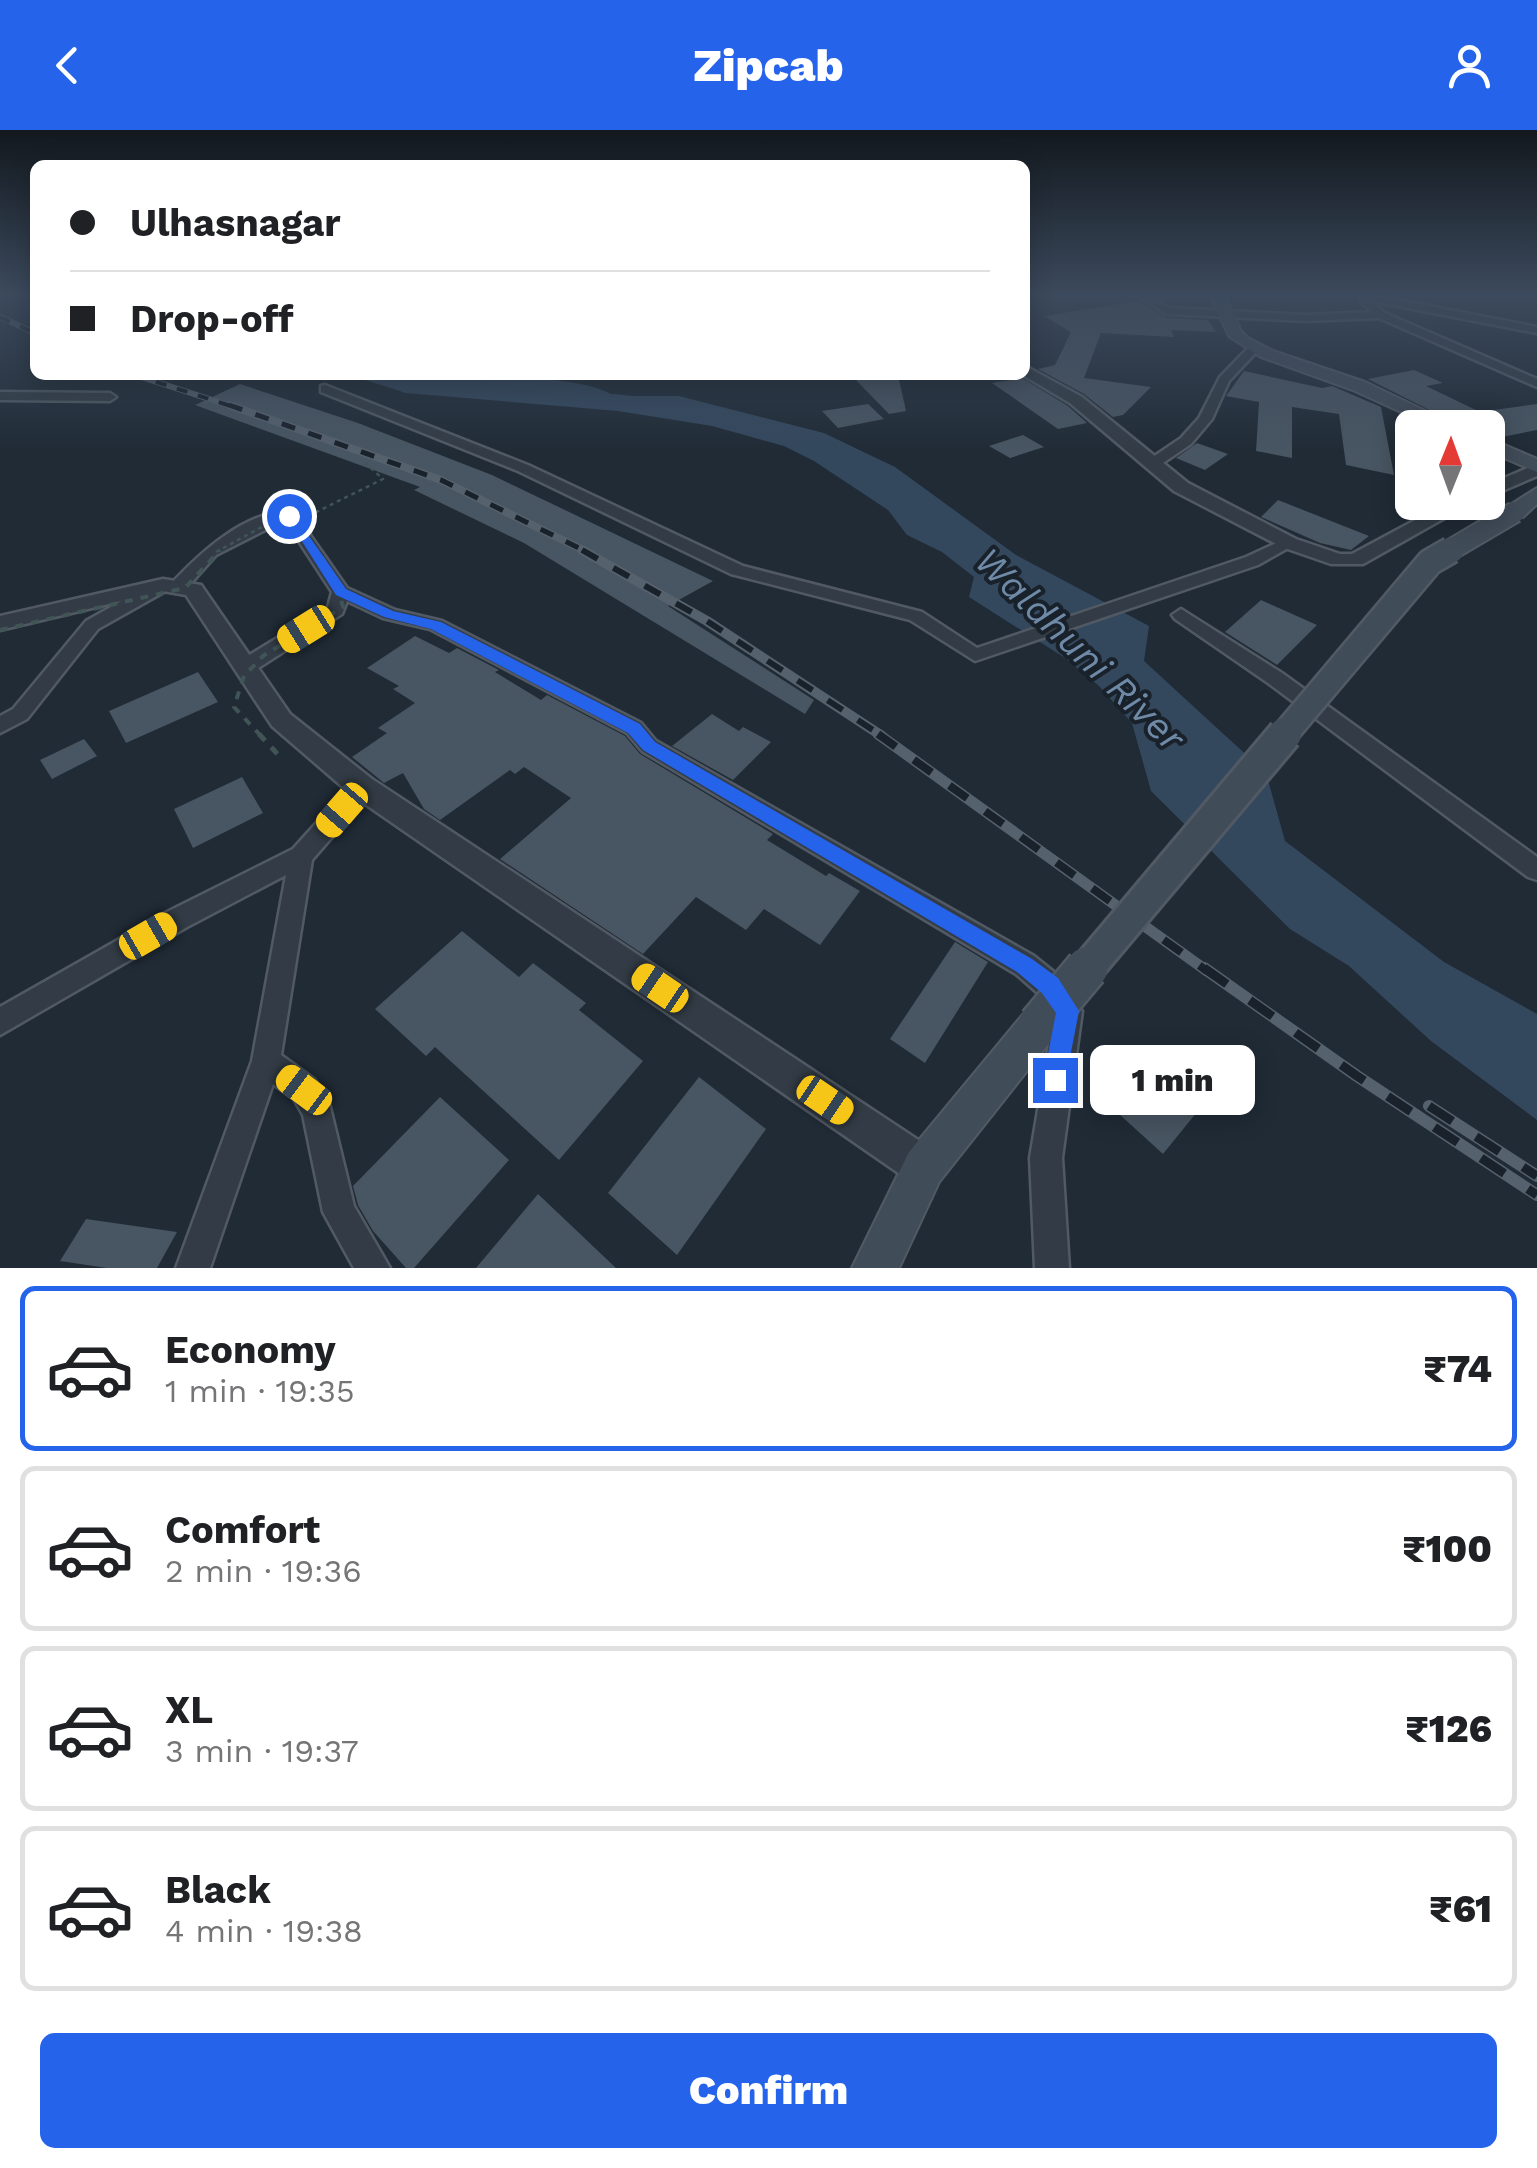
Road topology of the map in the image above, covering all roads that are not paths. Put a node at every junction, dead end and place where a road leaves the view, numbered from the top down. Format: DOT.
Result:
graph roads {
  1 [pos="1454,346"];
  2 [pos="1255,347"];
  3 [pos="1030,373"];
  4 [pos="1537,382"];
  5 [pos="325,389"];
  6 [pos="0,396"];
  7 [pos="110,397"];
  8 [pos="16,398"];
  9 [pos="0,404"];
  10 [pos="1413,410"];
  11 [pos="1505,452"];
  12 [pos="1152,464"];
  13 [pos="1537,468"];
  14 [pos="1505,484"];
  15 [pos="1530,501"];
  16 [pos="1430,520"];
  17 [pos="1288,544"];
  18 [pos="170,587"];
  19 [pos="341,592"];
  20 [pos="1181,615"];
  21 [pos="0,626"];
  22 [pos="245,667"];
  23 [pos="0,726"];
  24 [pos="362,786"];
  25 [pos="301,856"];
  26 [pos="1537,870"];
  27 [pos="0,1022"];
  28 [pos="266,1060"];
  29 [pos="924,1167"];
  30 [pos="193,1268"];
  31 [pos="373,1268"];
  32 [pos="874,1268"];
  33 [pos="1052,1268"];
  1 -- 4 [label="street"];
  2 -- 10 [label="main road"];
  2 -- 12 [label="street"];
  3 -- 12 [label="street"];
  5 -- 17 [label="street"];
  6 -- 8 [label="street"];
  7 -- 8 [label="street"];
  8 -- 9 [label="street"];
  11 -- 13 [label="main road"];
  12 -- 17 [label="street"];
  13 -- 14 [label="street"];
  15 -- 29 [label="main road, bridge"];
  16 -- 17 [label="street"];
  18 -- 19 [label="street"];
  18 -- 21 [label="street"];
  18 -- 22 [label="street"];
  18 -- 23 [label="street"];
  19 -- 22 [label="street"];
  19 -- 33 [label="street"];
  20 -- 26 [label="street"];
  22 -- 24 [label="street"];
  24 -- 25 [label="street"];
  24 -- 29 [label="street"];
  25 -- 27 [label="street"];
  25 -- 28 [label="street"];
  28 -- 30 [label="street"];
  28 -- 31 [label="street"];
  29 -- 32 [label="main road"];
}
